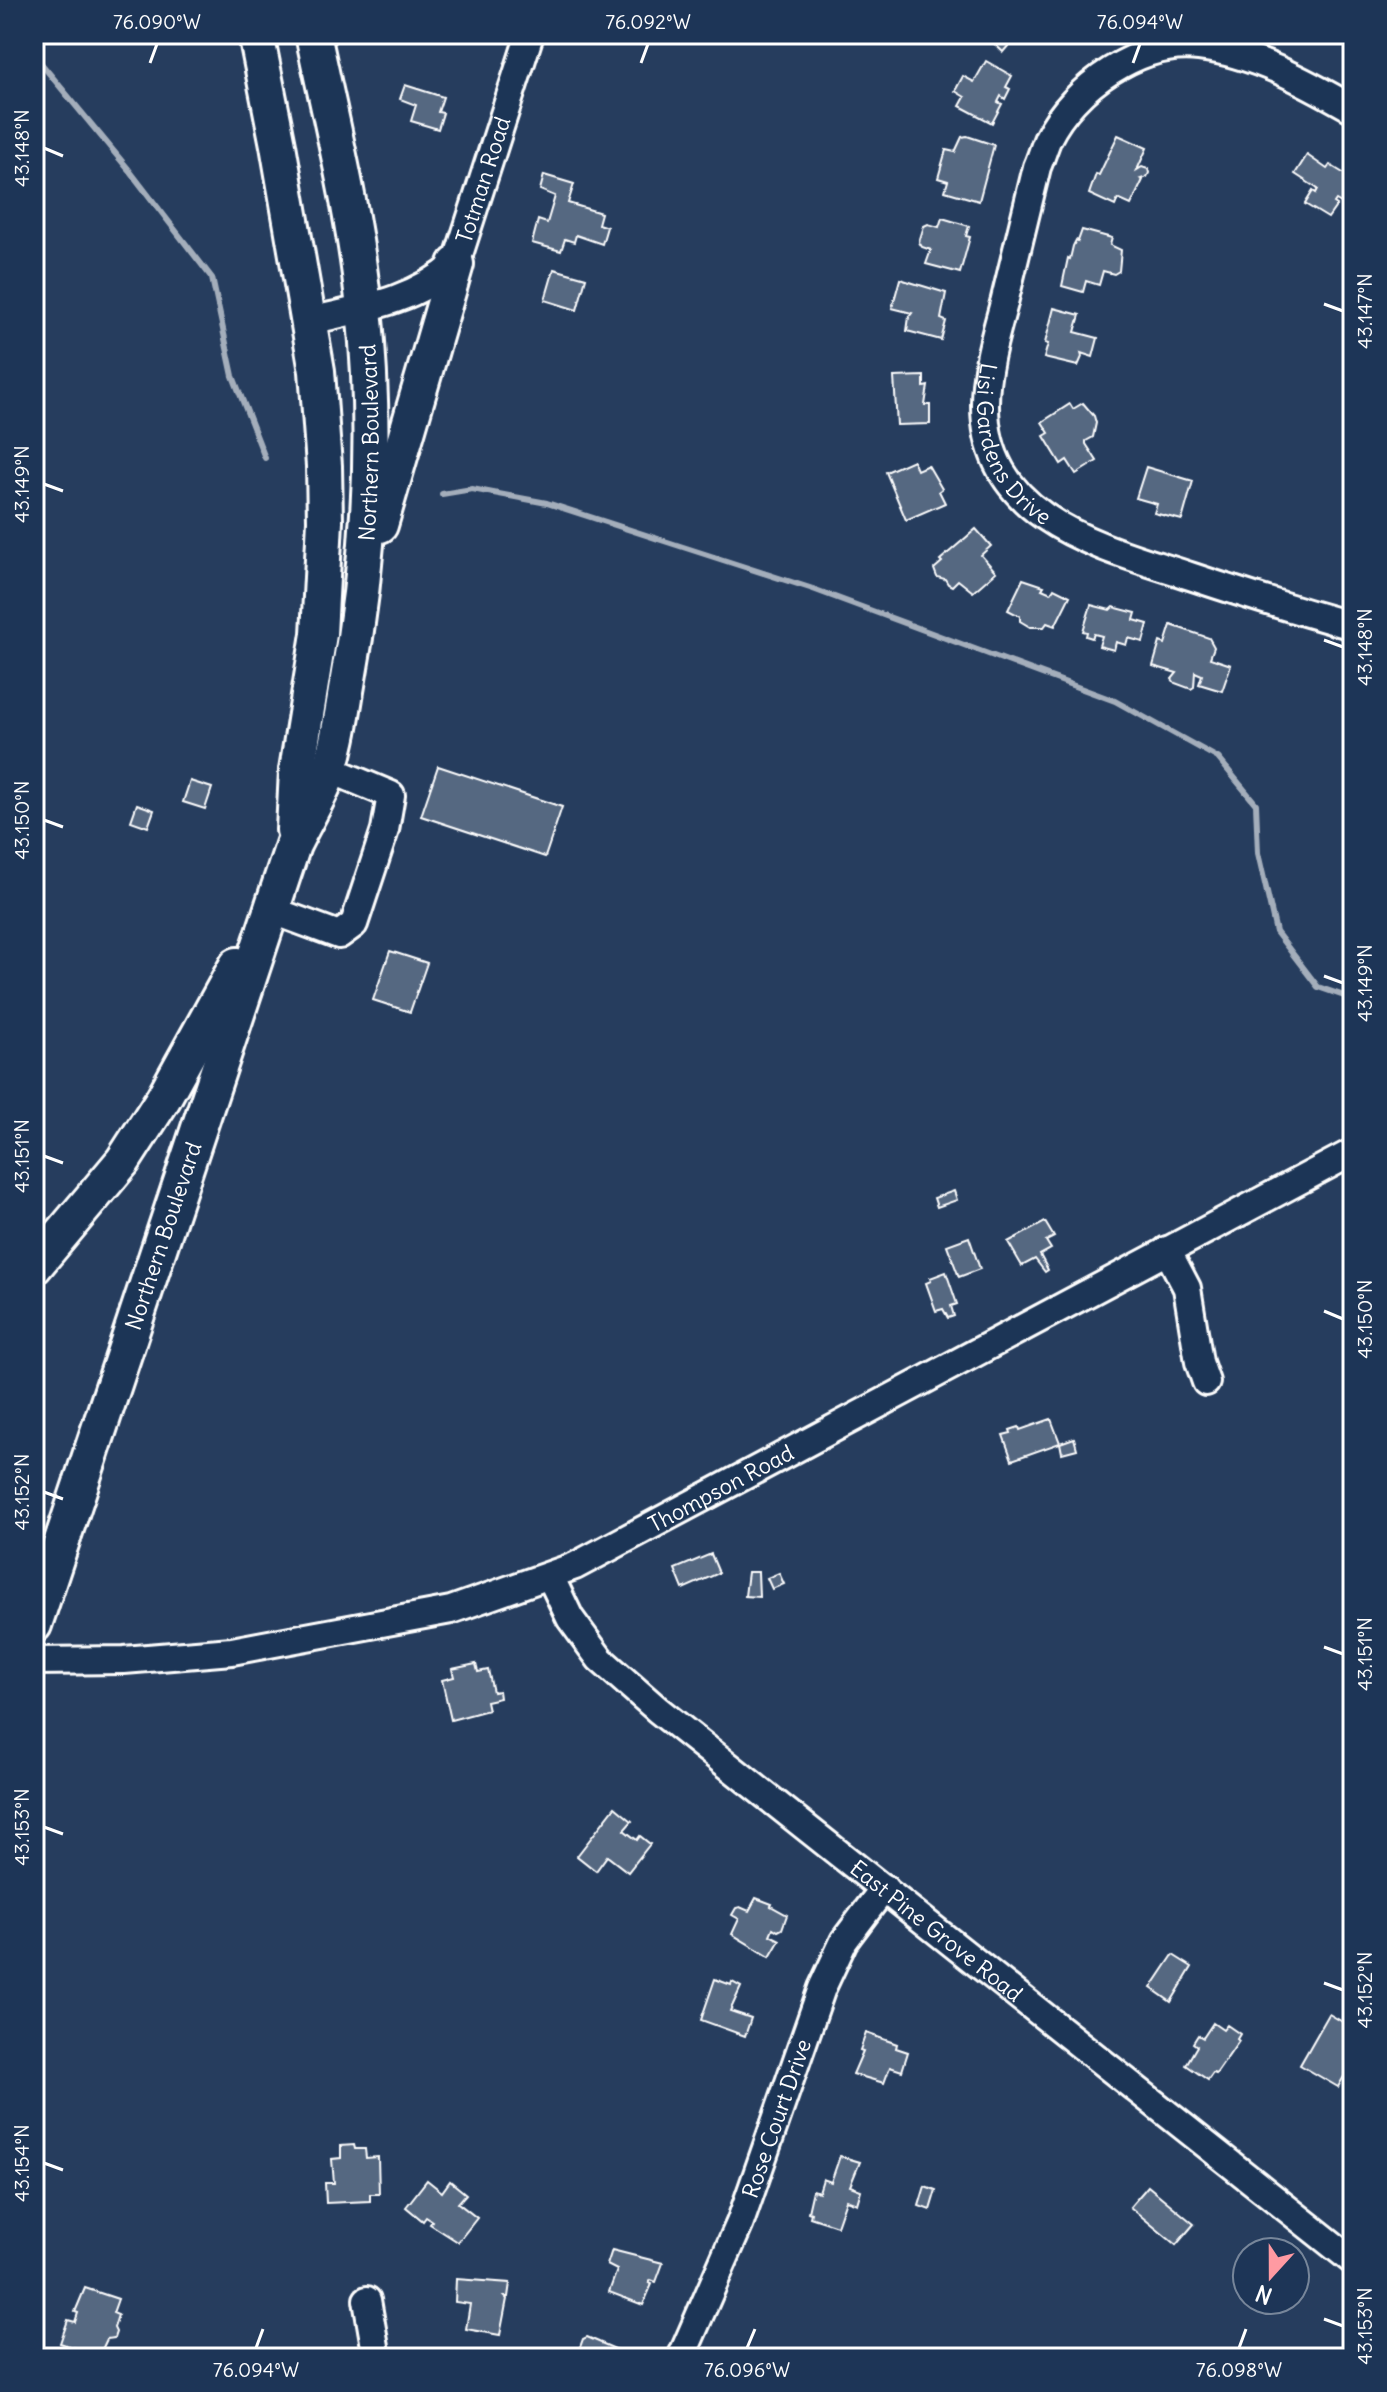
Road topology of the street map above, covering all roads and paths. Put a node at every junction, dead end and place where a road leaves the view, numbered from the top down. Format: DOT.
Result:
graph roads {
  1 [pos="256,34"];
  2 [pos="313,34"];
  3 [pos="530,34"];
  4 [pos="1200,40"];
  5 [pos="1353,109"];
  6 [pos="456,264"];
  7 [pos="364,309"];
  8 [pos="309,321"];
  9 [pos="363,587"];
  10 [pos="1353,626"];
  11 [pos="329,769"];
  12 [pos="293,845"];
  13 [pos="267,924"];
  14 [pos="1353,1152"];
  15 [pos="1167,1250"];
  16 [pos="34,1267"];
  17 [pos="1206,1382"];
  18 [pos="550,1576"];
  19 [pos="34,1625"];
  20 [pos="34,1661"];
  21 [pos="884,1888"];
  22 [pos="1353,2261"];
  23 [pos="367,2300"];
  24 [pos="377,2358"];
  25 [pos="681,2358"];
  1 -- 8 [label="main road, Northern Boulevard"];
  2 -- 7 [label="main road, Northern Boulevard"];
  3 -- 6 [label="street, Totman Road"];
  4 -- 5 [label="street, Lisi Gardens Drive"];
  4 -- 10 [label="street, Lisi Gardens Drive"];
  6 -- 7 [label="street, Totman Road"];
  6 -- 9 [label="main road"];
  7 -- 8 [label="street, Totman Road"];
  7 -- 9 [label="main road, Northern Boulevard"];
  8 -- 12 [label="main road, Northern Boulevard"];
  9 -- 11 [label="main road, Northern Boulevard"];
  11 -- 12 [label="main road, Northern Boulevard"];
  11 -- 13 [label="street"];
  12 -- 13 [label="main road, Northern Boulevard"];
  13 -- 16 [label="main road"];
  13 -- 19 [label="main road, Northern Boulevard"];
  14 -- 15 [label="street, Thompson Road"];
  15 -- 17 [label="street"];
  15 -- 18 [label="street, Thompson Road"];
  18 -- 20 [label="street, Thompson Road"];
  18 -- 21 [label="street, East Pine Grove Road"];
  21 -- 22 [label="street, East Pine Grove Road"];
  21 -- 25 [label="street, Rose Court Drive"];
  23 -- 24 [label="street"];
}
